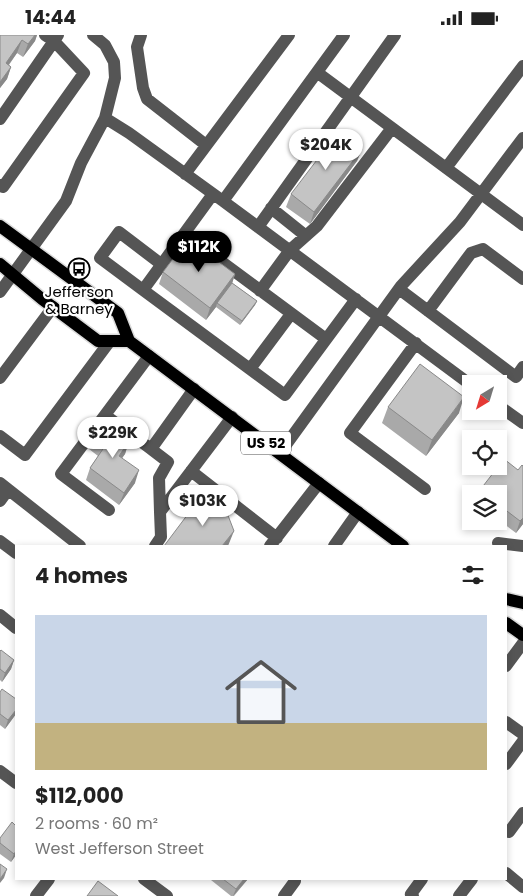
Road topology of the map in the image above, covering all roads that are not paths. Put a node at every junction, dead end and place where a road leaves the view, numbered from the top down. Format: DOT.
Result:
graph roads {
  1 [pos="95,35"];
  2 [pos="141,35"];
  3 [pos="289,35"];
  4 [pos="344,35"];
  5 [pos="395,35"];
  6 [pos="52,37"];
  7 [pos="523,65"];
  8 [pos="318,73"];
  9 [pos="350,97"];
  10 [pos="105,118"];
  11 [pos="0,119"];
  12 [pos="330,125"];
  13 [pos="392,128"];
  14 [pos="343,136"];
  15 [pos="523,138"];
  16 [pos="206,145"];
  17 [pos="446,168"];
  18 [pos="185,174"];
  19 [pos="1,186"];
  20 [pos="482,195"];
  21 [pos="218,198"];
  22 [pos="523,208"];
  23 [pos="270,209"];
  24 [pos="519,222"];
  25 [pos="0,226"];
  26 [pos="258,227"];
  27 [pos="184,234"];
  28 [pos="306,235"];
  29 [pos="31,249"];
  30 [pos="290,250"];
  31 [pos="0,264"];
  32 [pos="162,264"];
  33 [pos="13,274"];
  34 [pos="523,279"];
  35 [pos="143,289"];
  36 [pos="399,289"];
  37 [pos="0,291"];
  38 [pos="260,291"];
  39 [pos="356,299"];
  40 [pos="53,307"];
  41 [pos="428,311"];
  42 [pos="291,313"];
  43 [pos="380,316"];
  44 [pos="326,339"];
  45 [pos="110,341"];
  46 [pos="129,341"];
  47 [pos="416,343"];
  48 [pos="150,356"];
  49 [pos="523,367"];
  50 [pos="250,369"];
  51 [pos="0,378"];
  52 [pos="462,378"];
  53 [pos="194,389"];
  54 [pos="508,412"];
  55 [pos="105,415"];
  56 [pos="232,417"];
  57 [pos="523,423"];
  58 [pos="0,436"];
  59 [pos="151,449"];
  60 [pos="280,453"];
  61 [pos="191,471"];
  62 [pos="319,483"];
  63 [pos="4,487"];
  64 [pos="425,489"];
  65 [pos="0,501"];
  66 [pos="109,510"];
  67 [pos="160,512"];
  68 [pos="358,512"];
  69 [pos="0,541"];
  70 [pos="274,542"];
  71 [pos="498,543"];
  72 [pos="79,545"];
  73 [pos="156,545"];
  74 [pos="335,545"];
  75 [pos="402,545"];
  76 [pos="523,546"];
  77 [pos="15,552"];
  78 [pos="507,599"];
  79 [pos="523,603"];
  80 [pos="0,615"];
  81 [pos="507,624"];
  82 [pos="15,627"];
  83 [pos="523,635"];
  84 [pos="523,643"];
  85 [pos="507,665"];
  86 [pos="507,723"];
  87 [pos="523,734"];
  88 [pos="523,741"];
  89 [pos="507,763"];
  90 [pos="0,771"];
  91 [pos="15,782"];
  92 [pos="523,813"];
  93 [pos="507,832"];
  94 [pos="507,874"];
  95 [pos="48,880"];
  96 [pos="145,880"];
  97 [pos="421,880"];
  98 [pos="471,880"];
  99 [pos="295,881"];
  100 [pos="523,887"];
  101 [pos="36,896"];
  102 [pos="167,896"];
  103 [pos="284,896"];
  104 [pos="414,896"];
  105 [pos="459,896"];
  1 -- 10 [label="street"];
  2 -- 16 [label="street"];
  3 -- 16 [label="street"];
  4 -- 8 [label="street"];
  5 -- 9 [label="street"];
  6 -- 11 [label="street"];
  6 -- 19 [label="street"];
  7 -- 17 [label="street"];
  8 -- 9 [label="street"];
  8 -- 21 [label="street"];
  9 -- 12 [label="street"];
  9 -- 13 [label="street"];
  10 -- 18 [label="street"];
  10 -- 29 [label="street"];
  12 -- 14 [label="street"];
  12 -- 23 [label="street"];
  13 -- 17 [label="street"];
  13 -- 28 [label="street"];
  15 -- 20 [label="street"];
  16 -- 18 [label="street"];
  17 -- 20 [label="street"];
  18 -- 21 [label="street"];
  20 -- 24 [label="street"];
  20 -- 36 [label="street"];
  21 -- 26 [label="street"];
  21 -- 27 [label="street"];
  22 -- 24 [label="street"];
  23 -- 26 [label="street"];
  23 -- 28 [label="street"];
  25 -- 29 [label="main road"];
  26 -- 30 [label="street"];
  27 -- 32 [label="street"];
  27 -- 38 [label="street"];
  28 -- 30 [label="street"];
  29 -- 33 [label="street"];
  29 -- 46 [label="main road"];
  30 -- 38 [label="street"];
  30 -- 39 [label="street"];
  31 -- 33 [label="main road"];
  32 -- 35 [label="street"];
  32 -- 35 [label="street"];
  33 -- 37 [label="street"];
  33 -- 40 [label="main road"];
  34 -- 41 [label="street"];
  35 -- 50 [label="street"];
  36 -- 41 [label="street"];
  36 -- 43 [label="street"];
  38 -- 42 [label="street"];
  39 -- 43 [label="street"];
  39 -- 44 [label="street"];
  40 -- 45 [label="main road"];
  40 -- 51 [label="street"];
  41 -- 49 [label="street"];
  42 -- 44 [label="street"];
  42 -- 50 [label="street"];
  43 -- 47 [label="street"];
  43 -- 60 [label="street"];
  44 -- 50 [label="street"];
  45 -- 46 [label="main road"];
  45 -- 58 [label="street"];
  46 -- 48 [label="main road, US 52"];
  47 -- 52 [label="street"];
  47 -- 64 [label="street"];
  48 -- 53 [label="main road, US 52"];
  48 -- 55 [label="street"];
  53 -- 56 [label="main road, US 52"];
  53 -- 59 [label="street"];
  54 -- 57 [label="street"];
  55 -- 59 [label="street"];
  55 -- 66 [label="street"];
  56 -- 60 [label="main road, US 52"];
  56 -- 61 [label="street"];
  59 -- 67 [label="street"];
  60 -- 62 [label="main road, US 52"];
  61 -- 67 [label="street"];
  61 -- 70 [label="street"];
  62 -- 68 [label="main road, US 52"];
  62 -- 70 [label="street"];
  63 -- 65 [label="street"];
  63 -- 72 [label="street"];
  67 -- 73 [label="street"];
  68 -- 74 [label="street"];
  68 -- 75 [label="main road, US 52"];
  69 -- 77 [label="street"];
  71 -- 76 [label="street"];
  78 -- 79 [label="main road"];
  80 -- 82 [label="street"];
  81 -- 83 [label="main road"];
  84 -- 85 [label="street"];
  86 -- 87 [label="street"];
  88 -- 89 [label="street"];
  90 -- 91 [label="street"];
  92 -- 93 [label="street"];
  94 -- 100 [label="street"];
  95 -- 101 [label="street"];
  96 -- 102 [label="street"];
  97 -- 104 [label="street"];
  98 -- 105 [label="street"];
  99 -- 103 [label="street"];
}
